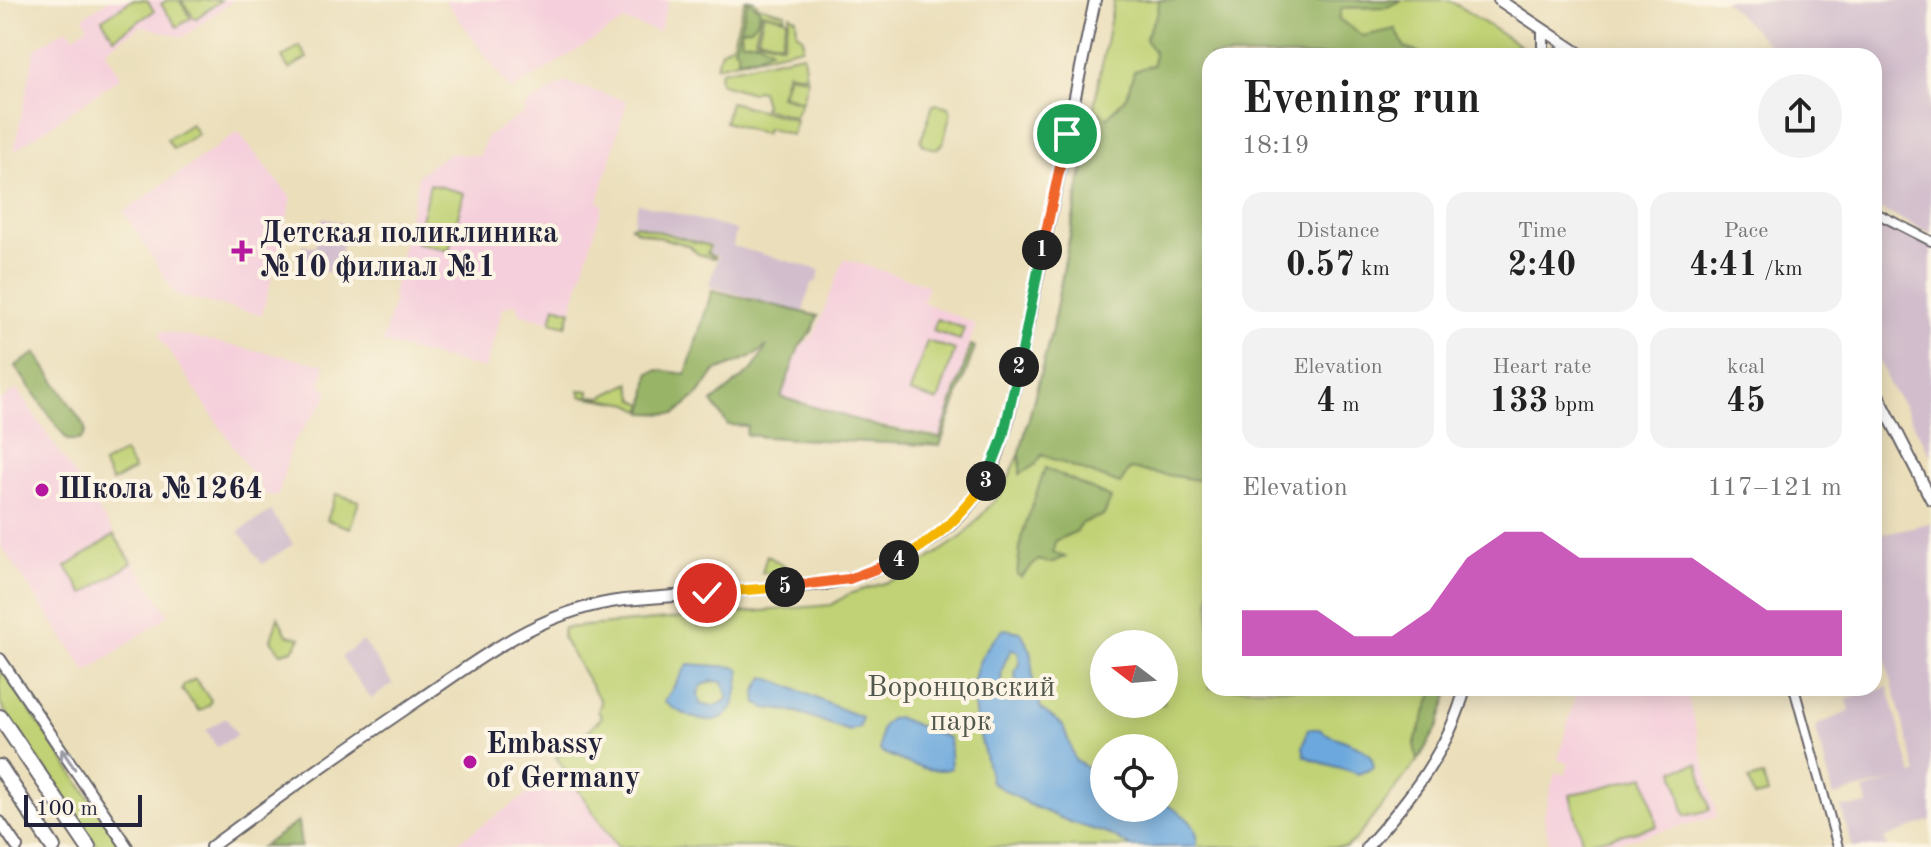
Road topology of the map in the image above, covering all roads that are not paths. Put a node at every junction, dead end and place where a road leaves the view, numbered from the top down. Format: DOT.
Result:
graph roads {
  1 [pos="1095,0"];
  2 [pos="1499,0"];
  3 [pos="1543,30"];
  4 [pos="1543,48"];
  5 [pos="1570,48"];
  6 [pos="1882,216"];
  7 [pos="1931,241"];
  8 [pos="1882,403"];
  9 [pos="1931,499"];
  10 [pos="0,659"];
  11 [pos="1462,696"];
  12 [pos="1796,696"];
  13 [pos="0,717"];
  14 [pos="0,767"];
  15 [pos="0,822"];
  16 [pos="17,847"];
  17 [pos="53,847"];
  18 [pos="88,847"];
  19 [pos="127,847"];
  20 [pos="211,847"];
  21 [pos="1367,847"];
  22 [pos="1838,847"];
  1 -- 20 [label="street"];
  2 -- 3 [label="street"];
  3 -- 4 [label="street"];
  3 -- 5 [label="street"];
  6 -- 7 [label="street"];
  8 -- 9 [label="street"];
  19 -- 10 [label="street, one-way"];
  11 -- 21 [label="street"];
  12 -- 22 [label="street"];
  13 -- 18 [label="main road"];
  14 -- 17 [label="main road"];
  15 -- 16 [label="street"];
}
